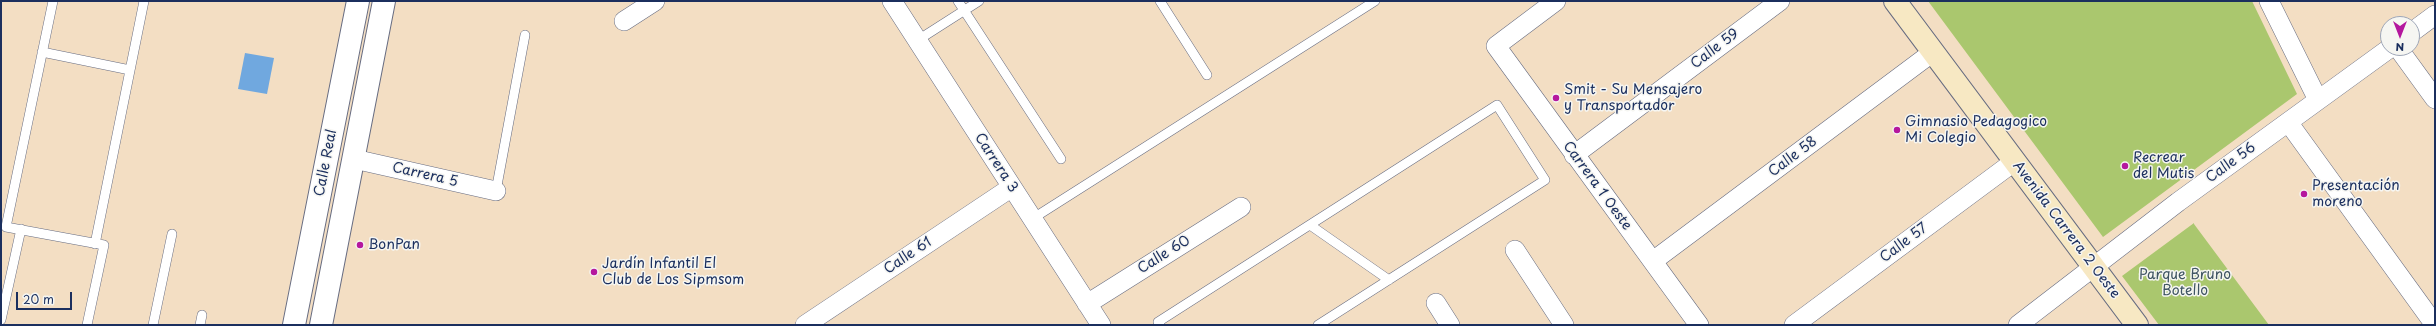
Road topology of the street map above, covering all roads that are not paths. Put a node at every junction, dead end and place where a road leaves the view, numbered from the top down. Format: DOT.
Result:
graph roads {
  1 [pos="53,1"];
  2 [pos="144,1"];
  3 [pos="358,1"];
  4 [pos="384,1"];
  5 [pos="656,1"];
  6 [pos="892,1"];
  7 [pos="958,1"];
  8 [pos="979,1"];
  9 [pos="1160,1"];
  10 [pos="1375,1"];
  11 [pos="1556,1"];
  12 [pos="1780,1"];
  13 [pos="1895,1"];
  14 [pos="2269,1"];
  15 [pos="964,11"];
  16 [pos="2435,15"];
  17 [pos="624,20"];
  18 [pos="2420,26"];
  19 [pos="525,35"];
  20 [pos="918,40"];
  21 [pos="42,52"];
  22 [pos="1933,52"];
  23 [pos="2380,55"];
  24 [pos="2404,56"];
  25 [pos="130,70"];
  26 [pos="1207,75"];
  27 [pos="2435,98"];
  28 [pos="2318,100"];
  29 [pos="2288,122"];
  30 [pos="1574,155"];
  31 [pos="354,159"];
  32 [pos="1061,159"];
  33 [pos="2015,161"];
  34 [pos="1012,187"];
  35 [pos="496,191"];
  36 [pos="1241,207"];
  37 [pos="1032,220"];
  38 [pos="1310,225"];
  39 [pos="21,229"];
  40 [pos="172,234"];
  41 [pos="95,244"];
  42 [pos="1515,250"];
  43 [pos="1653,262"];
  44 [pos="2094,267"];
  45 [pos="1389,280"];
  46 [pos="1436,303"];
  47 [pos="1087,304"];
  48 [pos="202,315"];
  49 [pos="1,320"];
  50 [pos="87,325"];
  51 [pos="153,325"];
  52 [pos="200,325"];
  53 [pos="294,325"];
  54 [pos="321,325"];
  55 [pos="806,325"];
  56 [pos="1101,325"];
  57 [pos="1160,325"];
  58 [pos="1318,325"];
  59 [pos="1450,325"];
  60 [pos="1564,325"];
  61 [pos="1699,325"];
  62 [pos="1794,325"];
  63 [pos="2018,325"];
  64 [pos="2137,325"];
  65 [pos="2435,325"];
  1 -- 21 [label="lane"];
  2 -- 25 [label="lane"];
  3 -- 53 [label="street, Calle Real"];
  4 -- 31 [label="street, Calle Real"];
  5 -- 17 [label="street"];
  6 -- 20 [label="street, Carrera 3"];
  7 -- 15 [label="lane"];
  8 -- 15 [label="lane"];
  9 -- 26 [label="lane"];
  10 -- 37 [label="lane"];
  11 -- 30 [label="street, Carrera 1 Oeste"];
  12 -- 30 [label="street, Calle 59"];
  13 -- 22 [label="main road, Avenida Carrera 2 Oeste"];
  14 -- 28 [label="street"];
  15 -- 20 [label="lane"];
  15 -- 32 [label="lane"];
  16 -- 18 [label="street"];
  19 -- 35 [label="lane"];
  20 -- 34 [label="street, Carrera 3"];
  21 -- 25 [label="lane"];
  21 -- 39 [label="lane"];
  22 -- 33 [label="main road, Avenida Carrera 2 Oeste"];
  22 -- 43 [label="street, Calle 58"];
  23 -- 28 [label="street, Calle 56"];
  24 -- 27 [label="street"];
  25 -- 41 [label="lane"];
  28 -- 29 [label="street, Calle 56"];
  29 -- 44 [label="street, Calle 56"];
  29 -- 65 [label="street"];
  30 -- 43 [label="street, Carrera 1 Oeste"];
  31 -- 35 [label="street, Carrera 5"];
  31 -- 54 [label="street, Calle Real"];
  33 -- 44 [label="main road, Avenida Carrera 2 Oeste"];
  33 -- 62 [label="street, Calle 57"];
  34 -- 37 [label="street, Carrera 3"];
  34 -- 55 [label="street, Calle 61"];
  36 -- 47 [label="street, Calle 60"];
  37 -- 47 [label="street, Carrera 3"];
  38 -- 45 [label="lane"];
  38 -- 45 [label="lane"];
  38 -- 57 [label="lane"];
  39 -- 41 [label="lane"];
  39 -- 49 [label="lane"];
  40 -- 51 [label="lane"];
  41 -- 50 [label="lane"];
  42 -- 60 [label="street"];
  43 -- 61 [label="street, Carrera 1 Oeste"];
  44 -- 63 [label="street, Calle 56"];
  44 -- 64 [label="main road, Avenida Carrera 2 Oeste"];
  45 -- 58 [label="lane"];
  46 -- 59 [label="street"];
  47 -- 56 [label="street, Carrera 3"];
  48 -- 52 [label="lane"];
}
